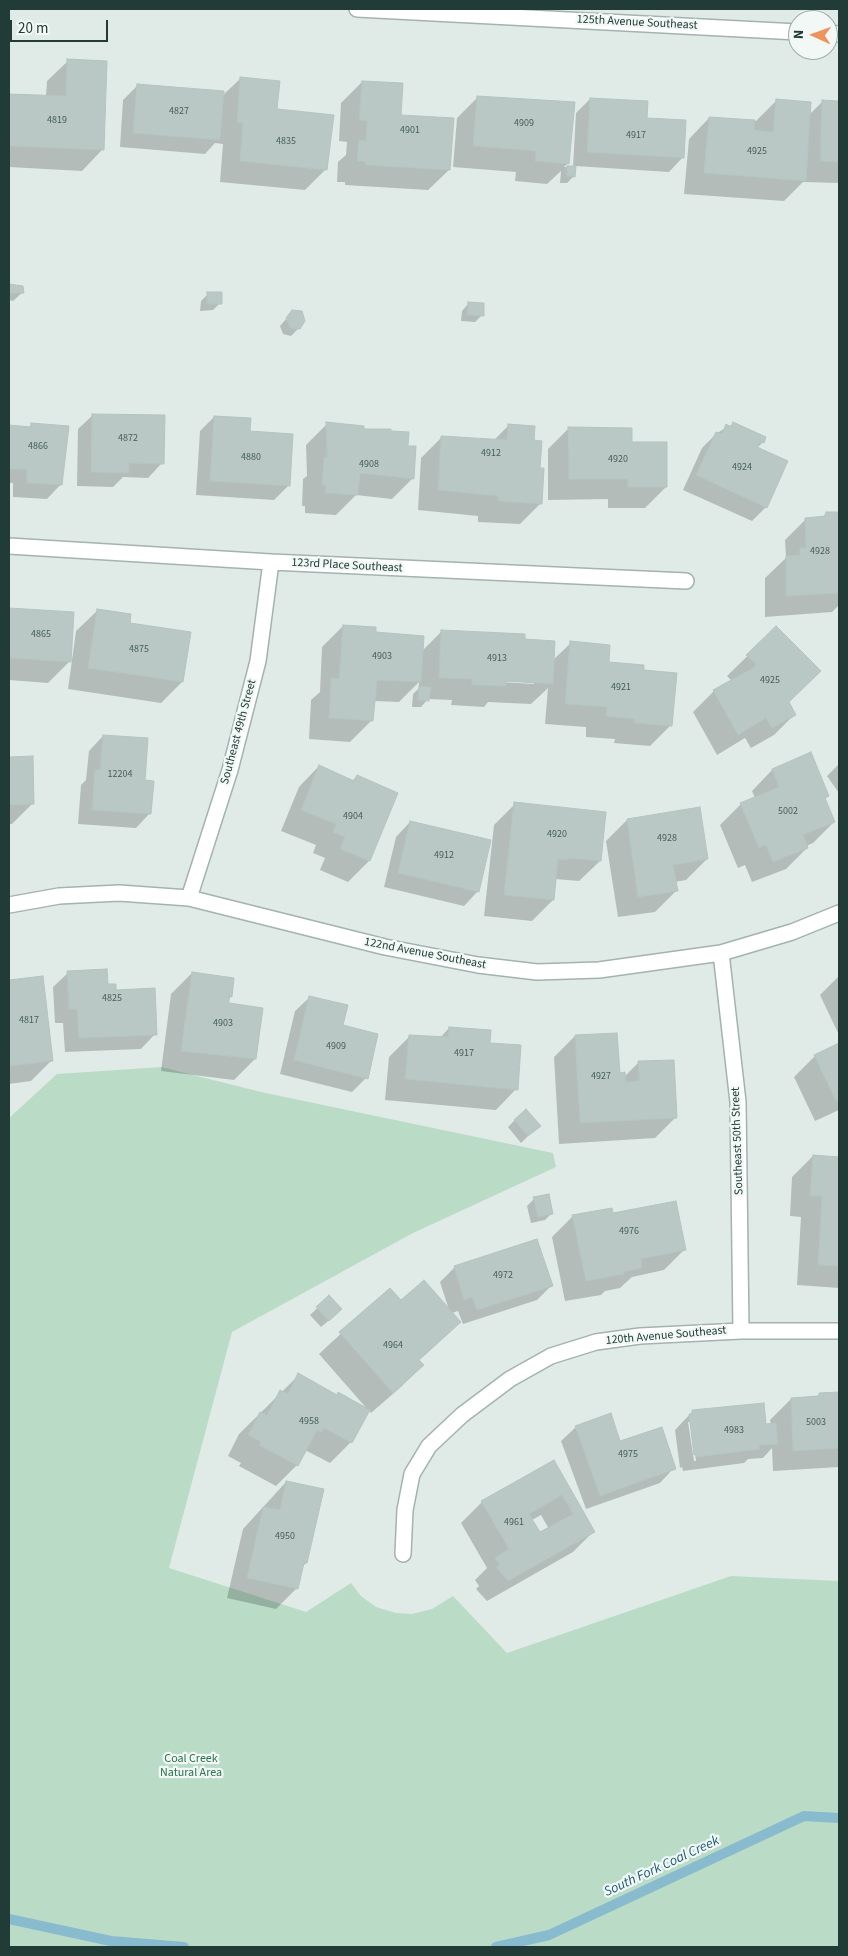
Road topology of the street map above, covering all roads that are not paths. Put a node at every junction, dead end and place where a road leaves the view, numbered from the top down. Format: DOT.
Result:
graph roads {
  1 [pos="357,9"];
  2 [pos="788,31"];
  3 [pos="9,546"];
  4 [pos="271,562"];
  5 [pos="686,581"];
  6 [pos="190,898"];
  7 [pos="9,904"];
  8 [pos="839,913"];
  9 [pos="721,953"];
  10 [pos="839,1330"];
  11 [pos="741,1331"];
  12 [pos="404,1554"];
  1 -- 2 [label="street, 125th Avenue Southeast"];
  3 -- 4 [label="street, 123rd Place Southeast"];
  4 -- 5 [label="street, 123rd Place Southeast"];
  4 -- 6 [label="street, Southeast 49th Street"];
  6 -- 7 [label="street, 122nd Avenue Southeast"];
  6 -- 9 [label="street, 122nd Avenue Southeast"];
  8 -- 9 [label="street, 122nd Avenue Southeast"];
  9 -- 11 [label="street, Southeast 50th Street"];
  10 -- 11 [label="street, 120th Avenue Southeast"];
  11 -- 12 [label="street, 120th Avenue Southeast"];
}
